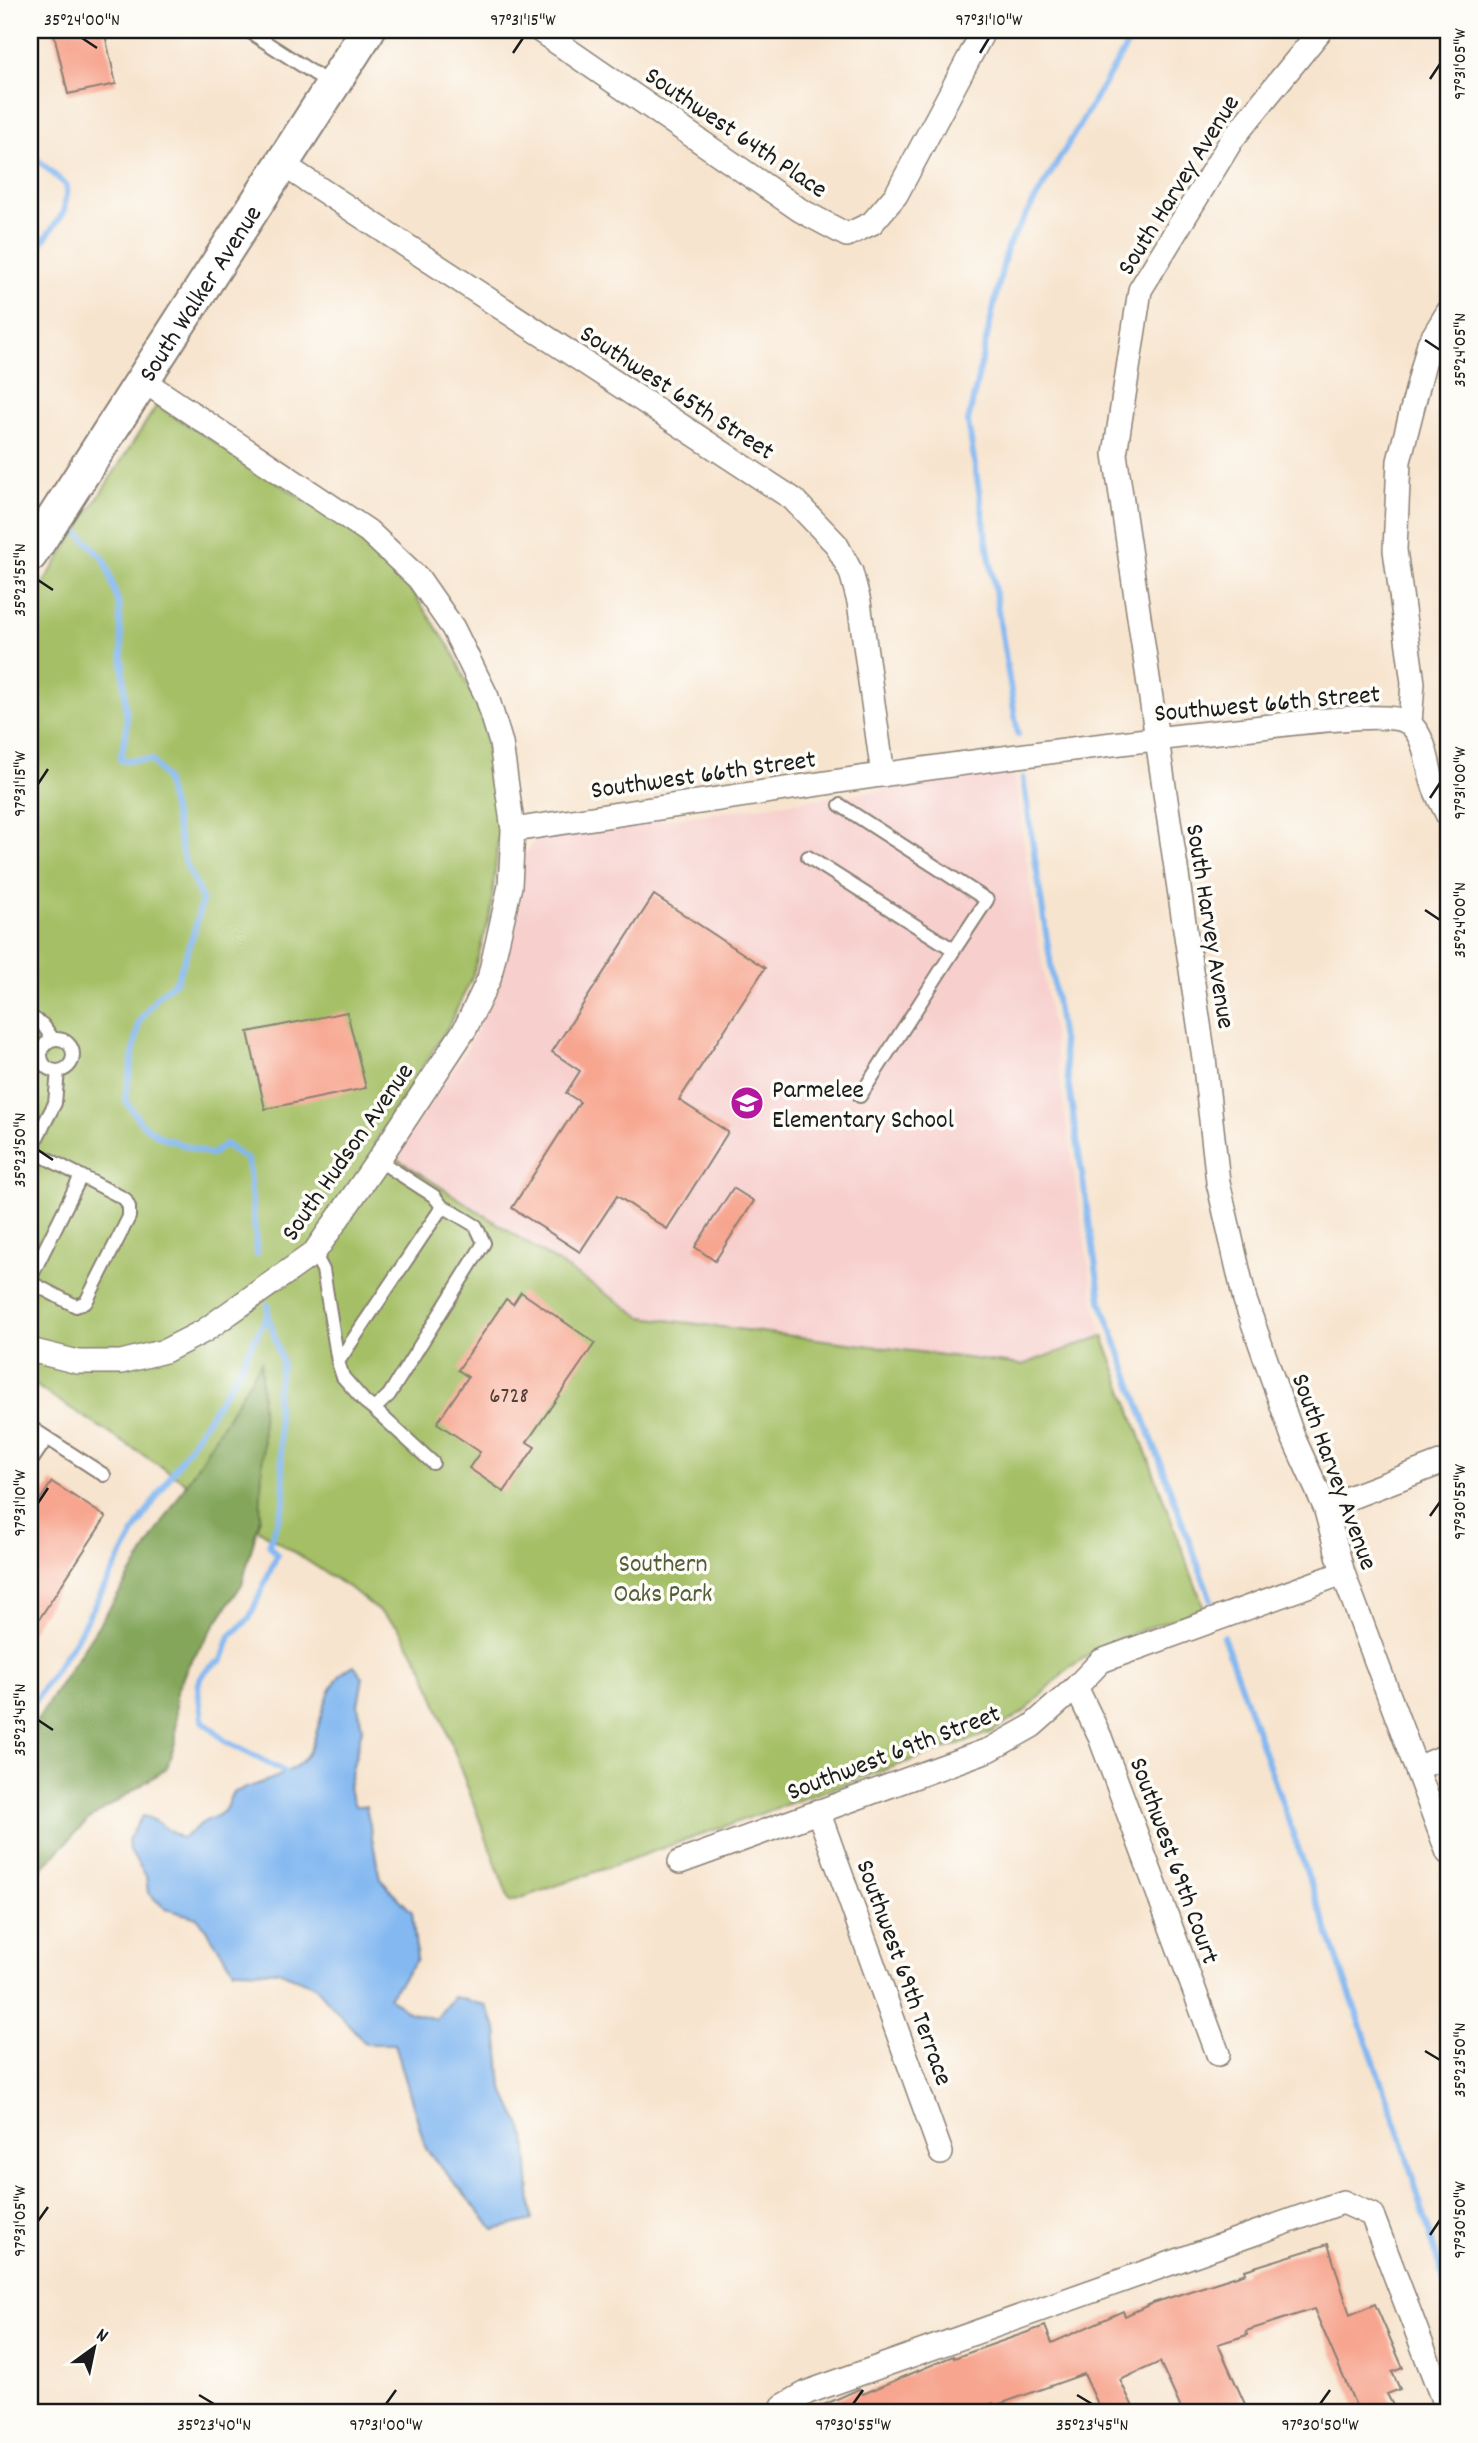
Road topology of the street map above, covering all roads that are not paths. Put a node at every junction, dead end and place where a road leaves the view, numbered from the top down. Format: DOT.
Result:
graph roads {
  1 [pos="247,30"];
  2 [pos="368,30"];
  3 [pos="539,30"];
  4 [pos="984,30"];
  5 [pos="1321,30"];
  6 [pos="332,85"];
  7 [pos="282,164"];
  8 [pos="1448,312"];
  9 [pos="142,380"];
  10 [pos="30,555"];
  11 [pos="1410,723"];
  12 [pos="1156,738"];
  13 [pos="883,775"];
  14 [pos="840,805"];
  15 [pos="1448,817"];
  16 [pos="513,830"];
  17 [pos="808,857"];
  18 [pos="954,950"];
  19 [pos="30,1016"];
  20 [pos="53,1039"];
  21 [pos="58,1071"];
  22 [pos="860,1096"];
  23 [pos="30,1151"];
  24 [pos="378,1160"];
  25 [pos="81,1176"];
  26 [pos="444,1209"];
  27 [pos="314,1253"];
  28 [pos="30,1281"];
  29 [pos="30,1350"];
  30 [pos="338,1362"];
  31 [pos="374,1409"];
  32 [pos="30,1427"];
  33 [pos="47,1438"];
  34 [pos="1448,1460"];
  35 [pos="30,1463"];
  36 [pos="433,1463"];
  37 [pos="104,1475"];
  38 [pos="1325,1507"];
  39 [pos="1343,1573"];
  40 [pos="1076,1687"];
  41 [pos="1448,1755"];
  42 [pos="1418,1768"];
  43 [pos="818,1811"];
  44 [pos="1448,1853"];
  45 [pos="680,1862"];
  46 [pos="1218,2054"];
  47 [pos="941,2153"];
  48 [pos="782,2413"];
  49 [pos="1448,2413"];
  1 -- 6 [label="lane"];
  2 -- 6 [label="main road, South Walker Avenue"];
  3 -- 4 [label="street, Southwest 64th Place"];
  5 -- 12 [label="street, South Harvey Avenue"];
  6 -- 7 [label="main road, South Walker Avenue"];
  7 -- 9 [label="main road, South Walker Avenue"];
  7 -- 13 [label="street, Southwest 65th Street"];
  8 -- 11 [label="street"];
  9 -- 10 [label="main road, South Walker Avenue"];
  9 -- 16 [label="street"];
  11 -- 12 [label="street, Southwest 66th Street"];
  11 -- 15 [label="street, Southwest 66th Street"];
  12 -- 13 [label="street, Southwest 66th Street"];
  12 -- 38 [label="street, South Harvey Avenue"];
  13 -- 16 [label="street, Southwest 66th Street"];
  14 -- 18 [label="lane"];
  16 -- 24 [label="street, South Hudson Avenue"];
  17 -- 18 [label="lane"];
  18 -- 22 [label="lane"];
  19 -- 20 [label="lane"];
  20 -- 21 [label="lane"];
  20 -- 21 [label="lane"];
  21 -- 23 [label="lane"];
  23 -- 25 [label="lane"];
  24 -- 26 [label="lane"];
  24 -- 27 [label="street, South Hudson Avenue"];
  25 -- 28 [label="lane"];
  25 -- 28 [label="lane"];
  26 -- 30 [label="lane"];
  26 -- 31 [label="lane"];
  27 -- 29 [label="street, South Hudson Avenue"];
  27 -- 30 [label="lane"];
  30 -- 31 [label="lane"];
  31 -- 36 [label="lane"];
  32 -- 33 [label="lane"];
  33 -- 35 [label="lane"];
  33 -- 37 [label="lane"];
  34 -- 38 [label="street"];
  38 -- 39 [label="street, South Harvey Avenue"];
  39 -- 40 [label="street, Southwest 69th Street"];
  39 -- 42 [label="street, South Harvey Avenue"];
  40 -- 43 [label="street, Southwest 69th Street"];
  40 -- 46 [label="street, Southwest 69th Court"];
  41 -- 42 [label="street"];
  42 -- 44 [label="street, South Harvey Avenue"];
  43 -- 45 [label="street, Southwest 69th Street"];
  43 -- 47 [label="street, Southwest 69th Terrace"];
  48 -- 49 [label="street"];
}
